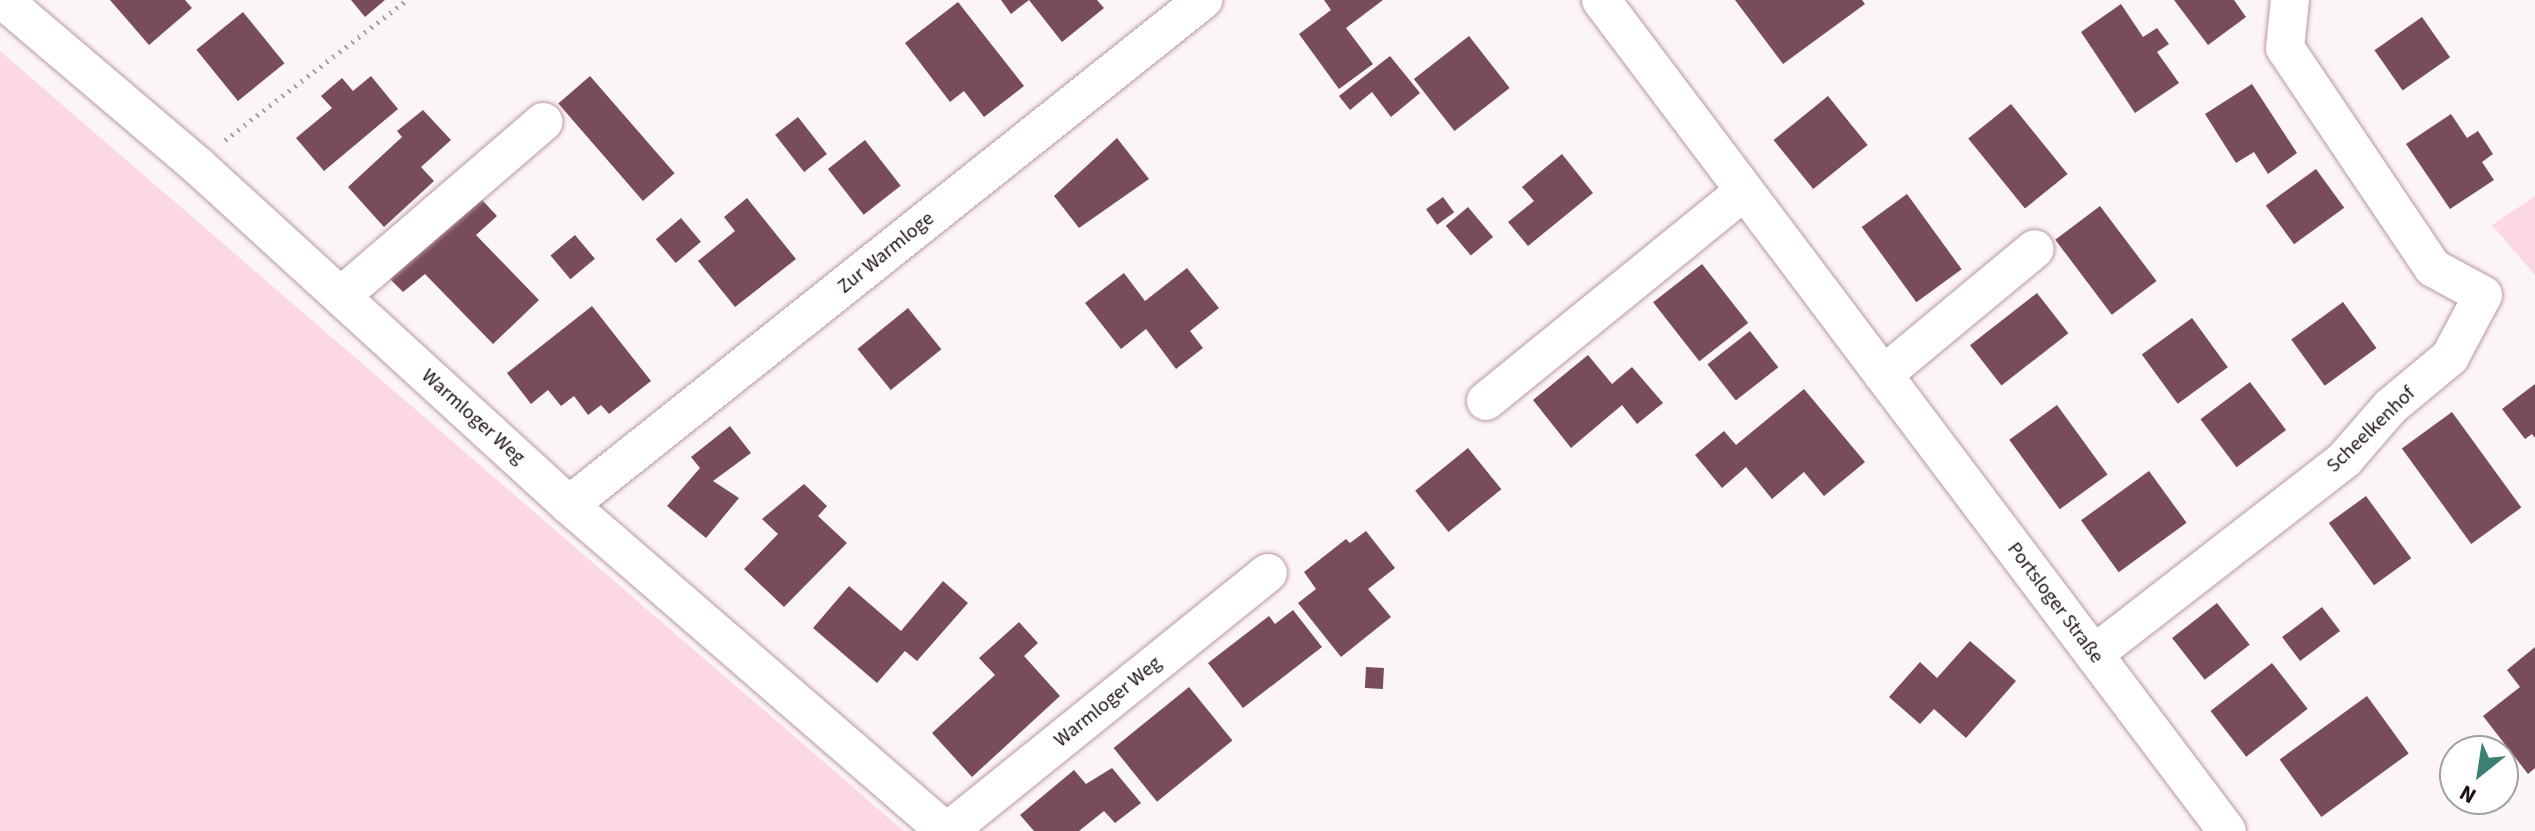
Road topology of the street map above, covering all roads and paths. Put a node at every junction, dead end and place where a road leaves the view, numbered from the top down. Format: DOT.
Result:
graph roads {
  1 [pos="3,0"];
  2 [pos="407,0"];
  3 [pos="1203,0"];
  4 [pos="1601,0"];
  5 [pos="2290,0"];
  6 [pos="543,122"];
  7 [pos="197,165"];
  8 [pos="1744,191"];
  9 [pos="2035,249"];
  10 [pos="341,296"];
  11 [pos="1883,375"];
  12 [pos="1486,401"];
  13 [pos="569,505"];
  14 [pos="1268,573"];
  15 [pos="2094,654"];
  16 [pos="947,831"];
  17 [pos="2227,831"];
  1 -- 7 [label="street, Warmloger Weg"];
  2 -- 7 [label="path"];
  3 -- 13 [label="street, Zur Warmloge"];
  4 -- 8 [label="street, Portsloger Straße"];
  5 -- 15 [label="street, Scheelkenhof"];
  6 -- 10 [label="street"];
  7 -- 10 [label="street, Warmloger Weg"];
  8 -- 11 [label="street, Portsloger Straße"];
  8 -- 12 [label="street"];
  9 -- 11 [label="street"];
  10 -- 13 [label="street, Warmloger Weg"];
  11 -- 15 [label="street, Portsloger Straße"];
  13 -- 16 [label="street, Warmloger Weg"];
  14 -- 16 [label="street, Warmloger Weg"];
  15 -- 17 [label="street, Portsloger Straße"];
}
